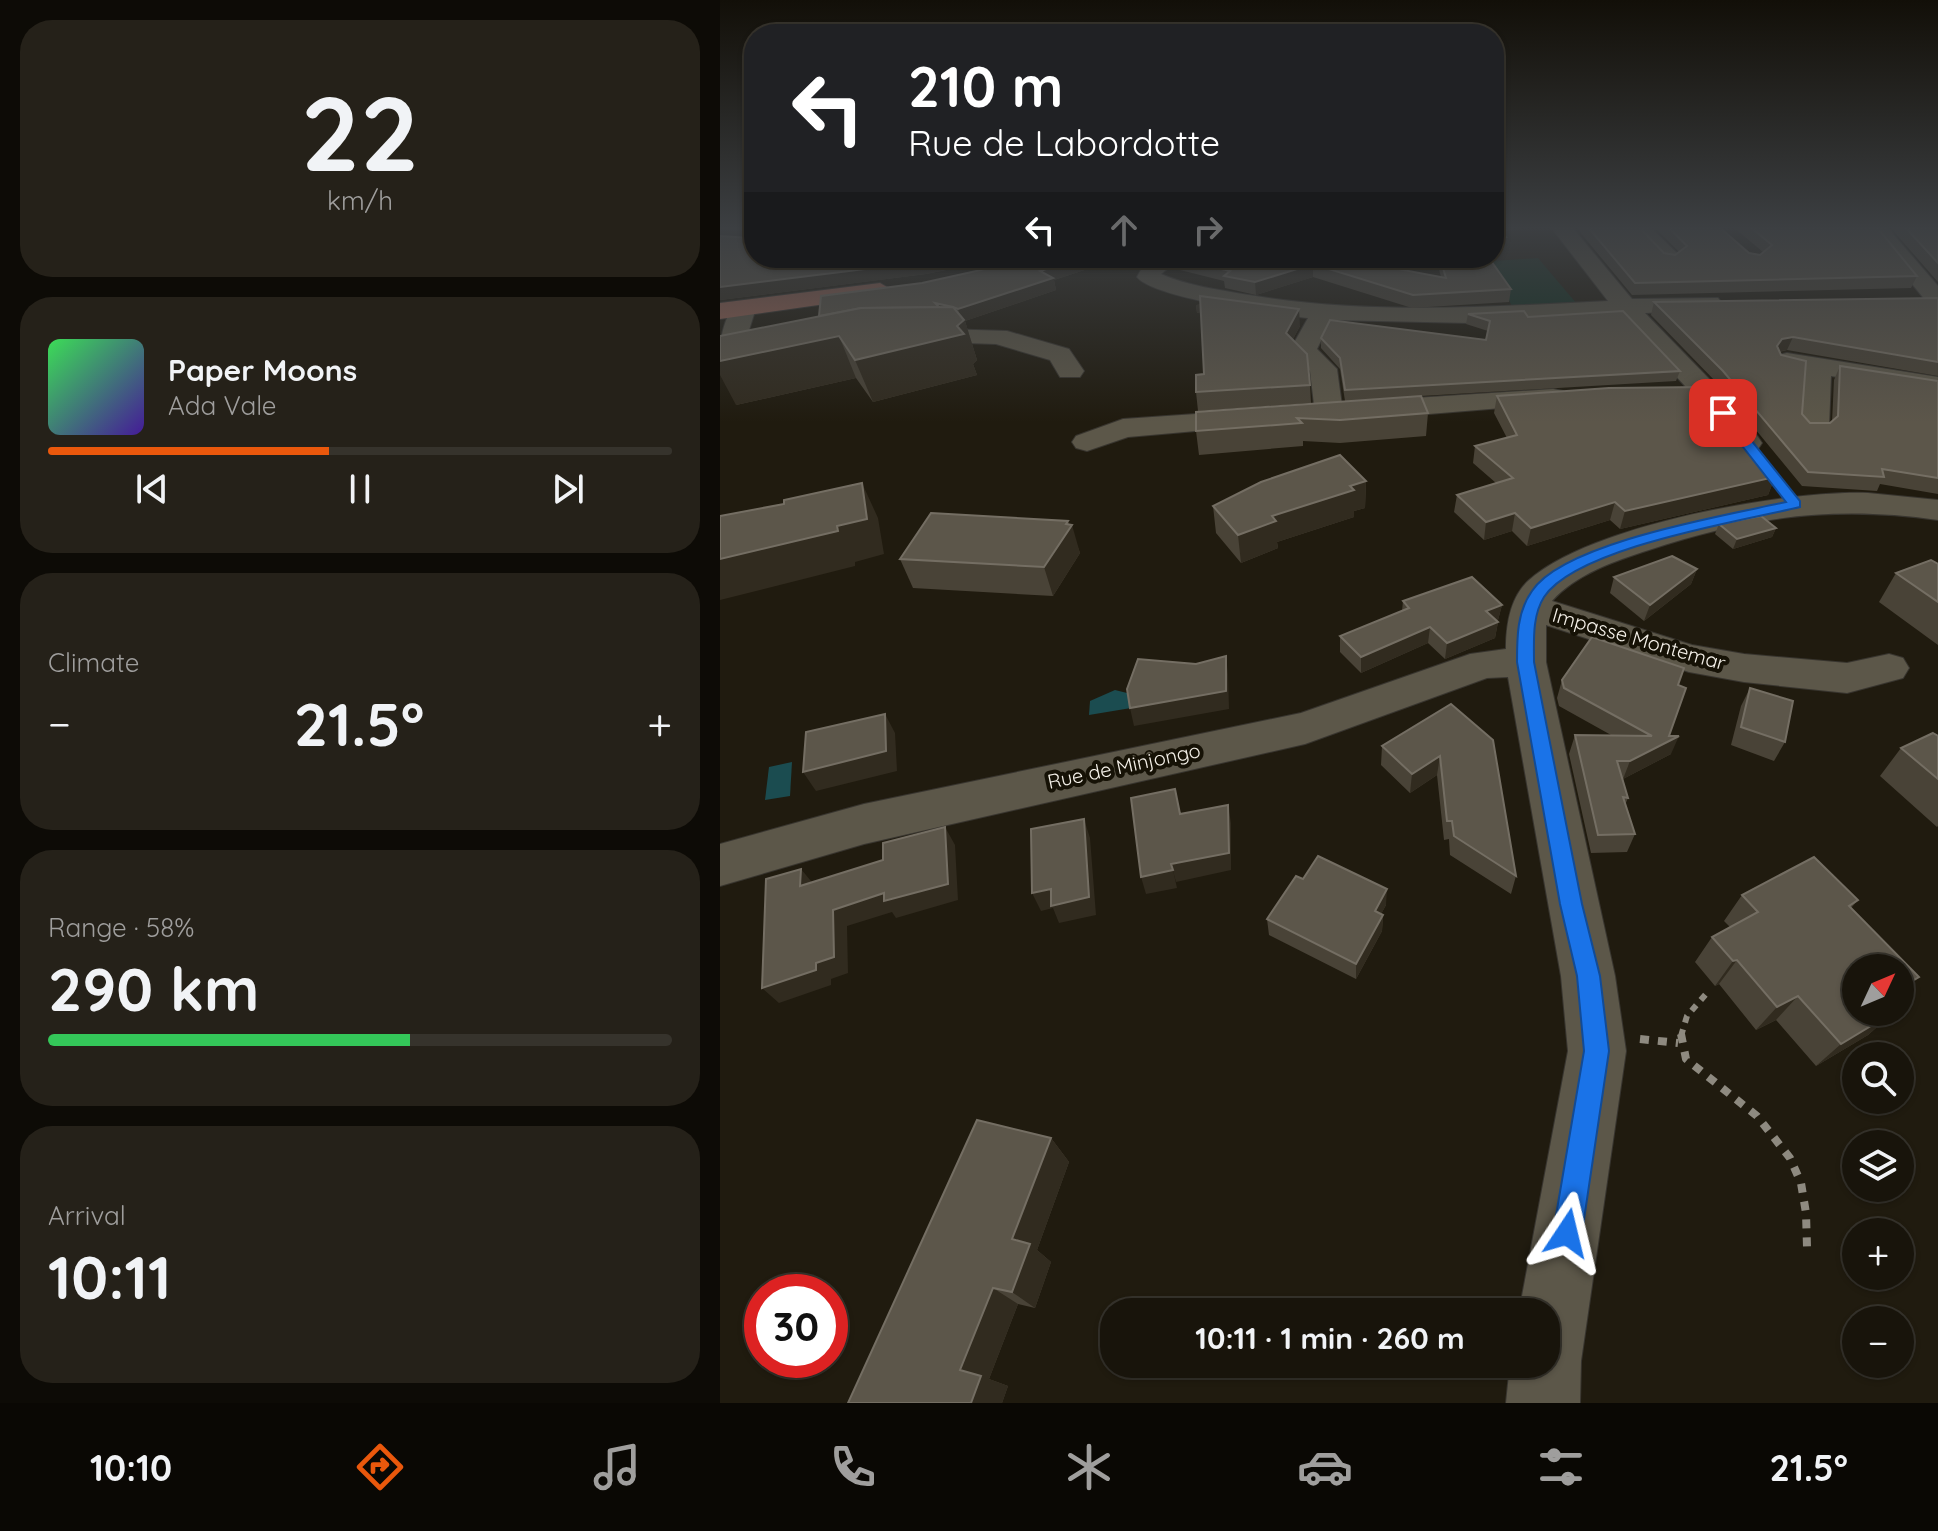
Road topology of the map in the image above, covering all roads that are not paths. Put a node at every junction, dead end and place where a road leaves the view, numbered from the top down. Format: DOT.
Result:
graph roads {
  1 [pos="865,291"];
  2 [pos="1194,291"];
  3 [pos="1613,291"];
  4 [pos="1904,299"];
  5 [pos="1937,300"];
  6 [pos="1733,303"];
  7 [pos="1624,305"];
  8 [pos="732,309"];
  9 [pos="1323,313"];
  10 [pos="892,345"];
  11 [pos="796,352"];
  12 [pos="1787,361"];
  13 [pos="1818,366"];
  14 [pos="1070,371"];
  15 [pos="1938,385"];
  16 [pos="1706,392"];
  17 [pos="1663,393"];
  18 [pos="1574,396"];
  19 [pos="1329,413"];
  20 [pos="1814,428"];
  21 [pos="1087,442"];
  22 [pos="1776,479"];
  23 [pos="1938,510"];
  24 [pos="1531,607"];
  25 [pos="1526,662"];
  26 [pos="1889,668"];
  27 [pos="720,865"];
  28 [pos="1556,1298"];
  29 [pos="1545,1378"];
  30 [pos="1543,1403"];
  1 -- 8 [label="main road"];
  2 -- 9 [label="street"];
  3 -- 7 [label="street"];
  4 -- 5 [label="street"];
  6 -- 7 [label="street"];
  7 -- 9 [label="street"];
  7 -- 16 [label="street"];
  8 -- 11 [label="street"];
  9 -- 19 [label="street"];
  10 -- 14 [label="street"];
  12 -- 13 [label="street"];
  13 -- 15 [label="street"];
  13 -- 20 [label="street"];
  16 -- 17 [label="street"];
  16 -- 22 [label="street"];
  18 -- 19 [label="street"];
  19 -- 21 [label="street"];
  22 -- 23 [label="street"];
  22 -- 24 [label="street"];
  24 -- 25 [label="street"];
  24 -- 26 [label="street, Impasse Montemar"];
  25 -- 27 [label="street, Rue de Minjongo"];
  25 -- 28 [label="street"];
  29 -- 30 [label="street"];
}
